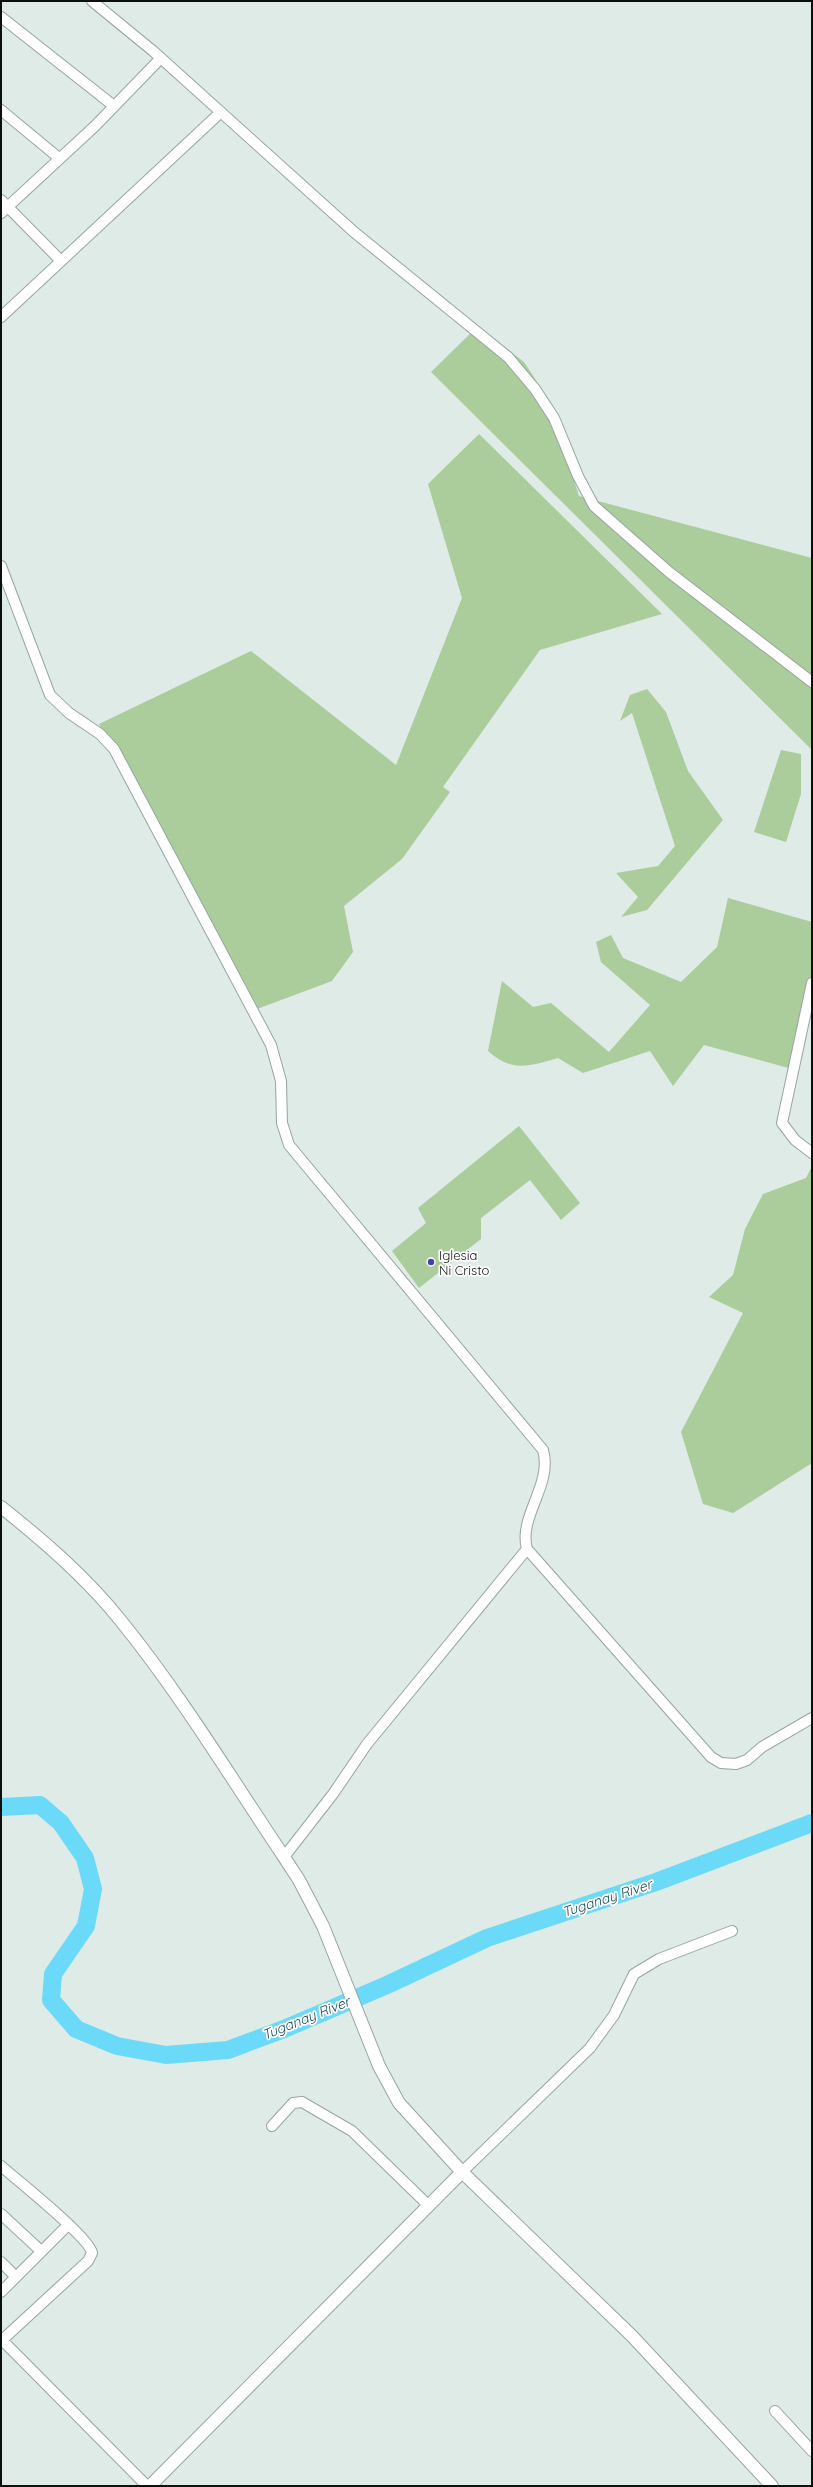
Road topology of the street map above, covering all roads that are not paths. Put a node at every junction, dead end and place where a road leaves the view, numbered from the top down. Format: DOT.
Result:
graph roads {
  1 [pos="92,1"];
  2 [pos="1,16"];
  3 [pos="161,58"];
  4 [pos="114,106"];
  5 [pos="1,110"];
  6 [pos="221,112"];
  7 [pos="59,158"];
  8 [pos="3,207"];
  9 [pos="62,260"];
  10 [pos="1,317"];
  11 [pos="1,566"];
  12 [pos="812,682"];
  13 [pos="812,983"];
  14 [pos="812,1153"];
  15 [pos="1,1507"];
  16 [pos="527,1550"];
  17 [pos="812,1718"];
  18 [pos="284,1857"];
  19 [pos="732,1931"];
  20 [pos="272,2126"];
  21 [pos="1,2166"];
  22 [pos="462,2172"];
  23 [pos="428,2205"];
  24 [pos="1,2214"];
  25 [pos="68,2225"];
  26 [pos="41,2251"];
  27 [pos="1,2262"];
  28 [pos="16,2277"];
  29 [pos="1,2292"];
  30 [pos="2,2341"];
  31 [pos="775,2411"];
  32 [pos="812,2451"];
  33 [pos="147,2486"];
  34 [pos="150,2486"];
  35 [pos="772,2486"];
  1 -- 3 [label="street"];
  2 -- 4 [label="street"];
  3 -- 4 [label="street"];
  3 -- 6 [label="street"];
  4 -- 7 [label="street"];
  5 -- 7 [label="street"];
  6 -- 9 [label="street"];
  6 -- 12 [label="street"];
  7 -- 8 [label="street"];
  8 -- 9 [label="street"];
  9 -- 10 [label="street"];
  11 -- 16 [label="street"];
  13 -- 14 [label="street"];
  15 -- 18 [label="street"];
  16 -- 17 [label="street"];
  16 -- 18 [label="street"];
  18 -- 22 [label="street"];
  19 -- 22 [label="street"];
  20 -- 23 [label="street"];
  21 -- 25 [label="street"];
  22 -- 23 [label="street"];
  22 -- 35 [label="street"];
  23 -- 34 [label="street"];
  24 -- 26 [label="street"];
  25 -- 26 [label="street"];
  25 -- 30 [label="street"];
  26 -- 28 [label="street"];
  27 -- 28 [label="street"];
  28 -- 29 [label="street"];
  30 -- 33 [label="street"];
  31 -- 32 [label="street"];
}
